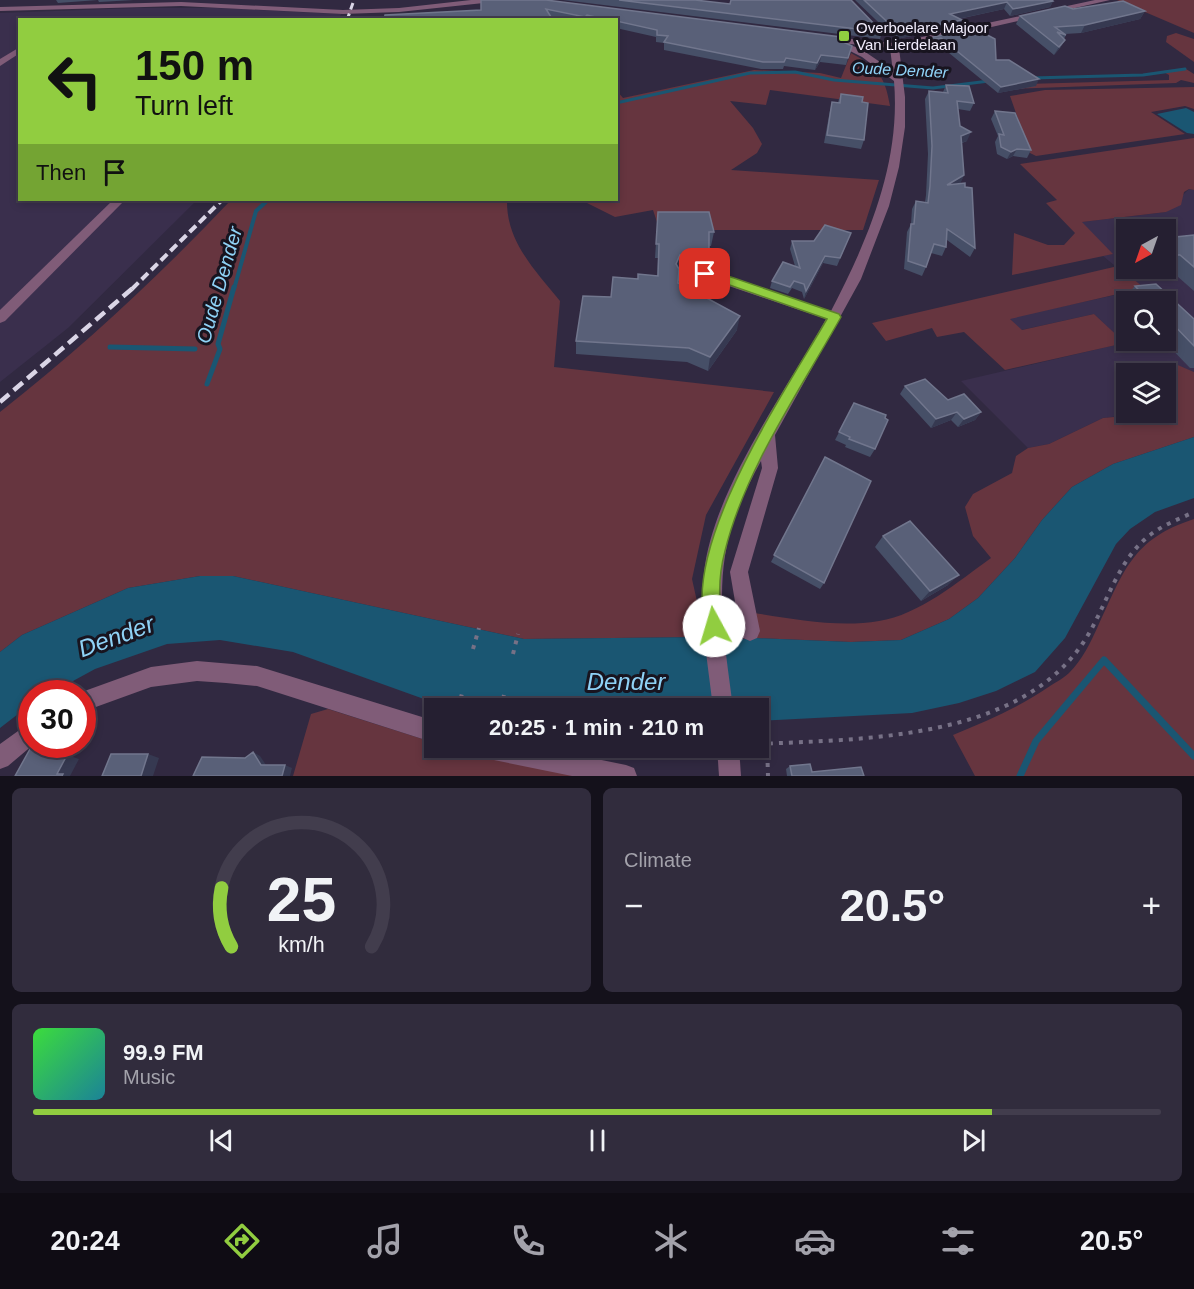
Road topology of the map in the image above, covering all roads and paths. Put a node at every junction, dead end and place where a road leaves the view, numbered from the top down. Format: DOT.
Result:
graph roads {
  1 [pos="493,0"];
  2 [pos="1106,0"];
  3 [pos="72,7"];
  4 [pos="0,9"];
  5 [pos="59,18"];
  6 [pos="883,34"];
  7 [pos="815,38"];
  8 [pos="827,39"];
  9 [pos="894,46"];
  10 [pos="18,51"];
  11 [pos="0,63"];
  12 [pos="898,83"];
  13 [pos="118,201"];
  14 [pos="682,279"];
  15 [pos="834,317"];
  16 [pos="0,318"];
  17 [pos="767,434"];
  18 [pos="1194,512"];
  19 [pos="479,628"];
  20 [pos="750,631"];
  21 [pos="518,634"];
  22 [pos="473,649"];
  23 [pos="513,654"];
  24 [pos="463,690"];
  25 [pos="504,695"];
  26 [pos="96,697"];
  27 [pos="461,698"];
  28 [pos="503,698"];
  29 [pos="722,698"];
  30 [pos="424,729"];
  31 [pos="18,743"];
  32 [pos="769,743"];
  33 [pos="0,758"];
  34 [pos="538,758"];
  35 [pos="767,758"];
  36 [pos="626,776"];
  37 [pos="768,776"];
  1 -- 3 [label="street"];
  2 -- 9 [label="street"];
  3 -- 4 [label="street"];
  3 -- 5 [label="street"];
  6 -- 9 [label="street"];
  7 -- 8 [label="street"];
  8 -- 9 [label="street"];
  8 -- 12 [label="street"];
  9 -- 12 [label="street"];
  10 -- 11 [label="street"];
  12 -- 15 [label="street"];
  13 -- 16 [label="street"];
  14 -- 15 [label="street"];
  15 -- 17 [label="street"];
  17 -- 20 [label="street"];
  17 -- 29 [label="street"];
  18 -- 32 [label="path"];
  19 -- 22 [label="path"];
  21 -- 23 [label="path"];
  24 -- 27 [label="path"];
  25 -- 28 [label="path"];
  26 -- 30 [label="street"];
  31 -- 33 [label="street"];
  34 -- 36 [label="street"];
  35 -- 37 [label="path"];
}
